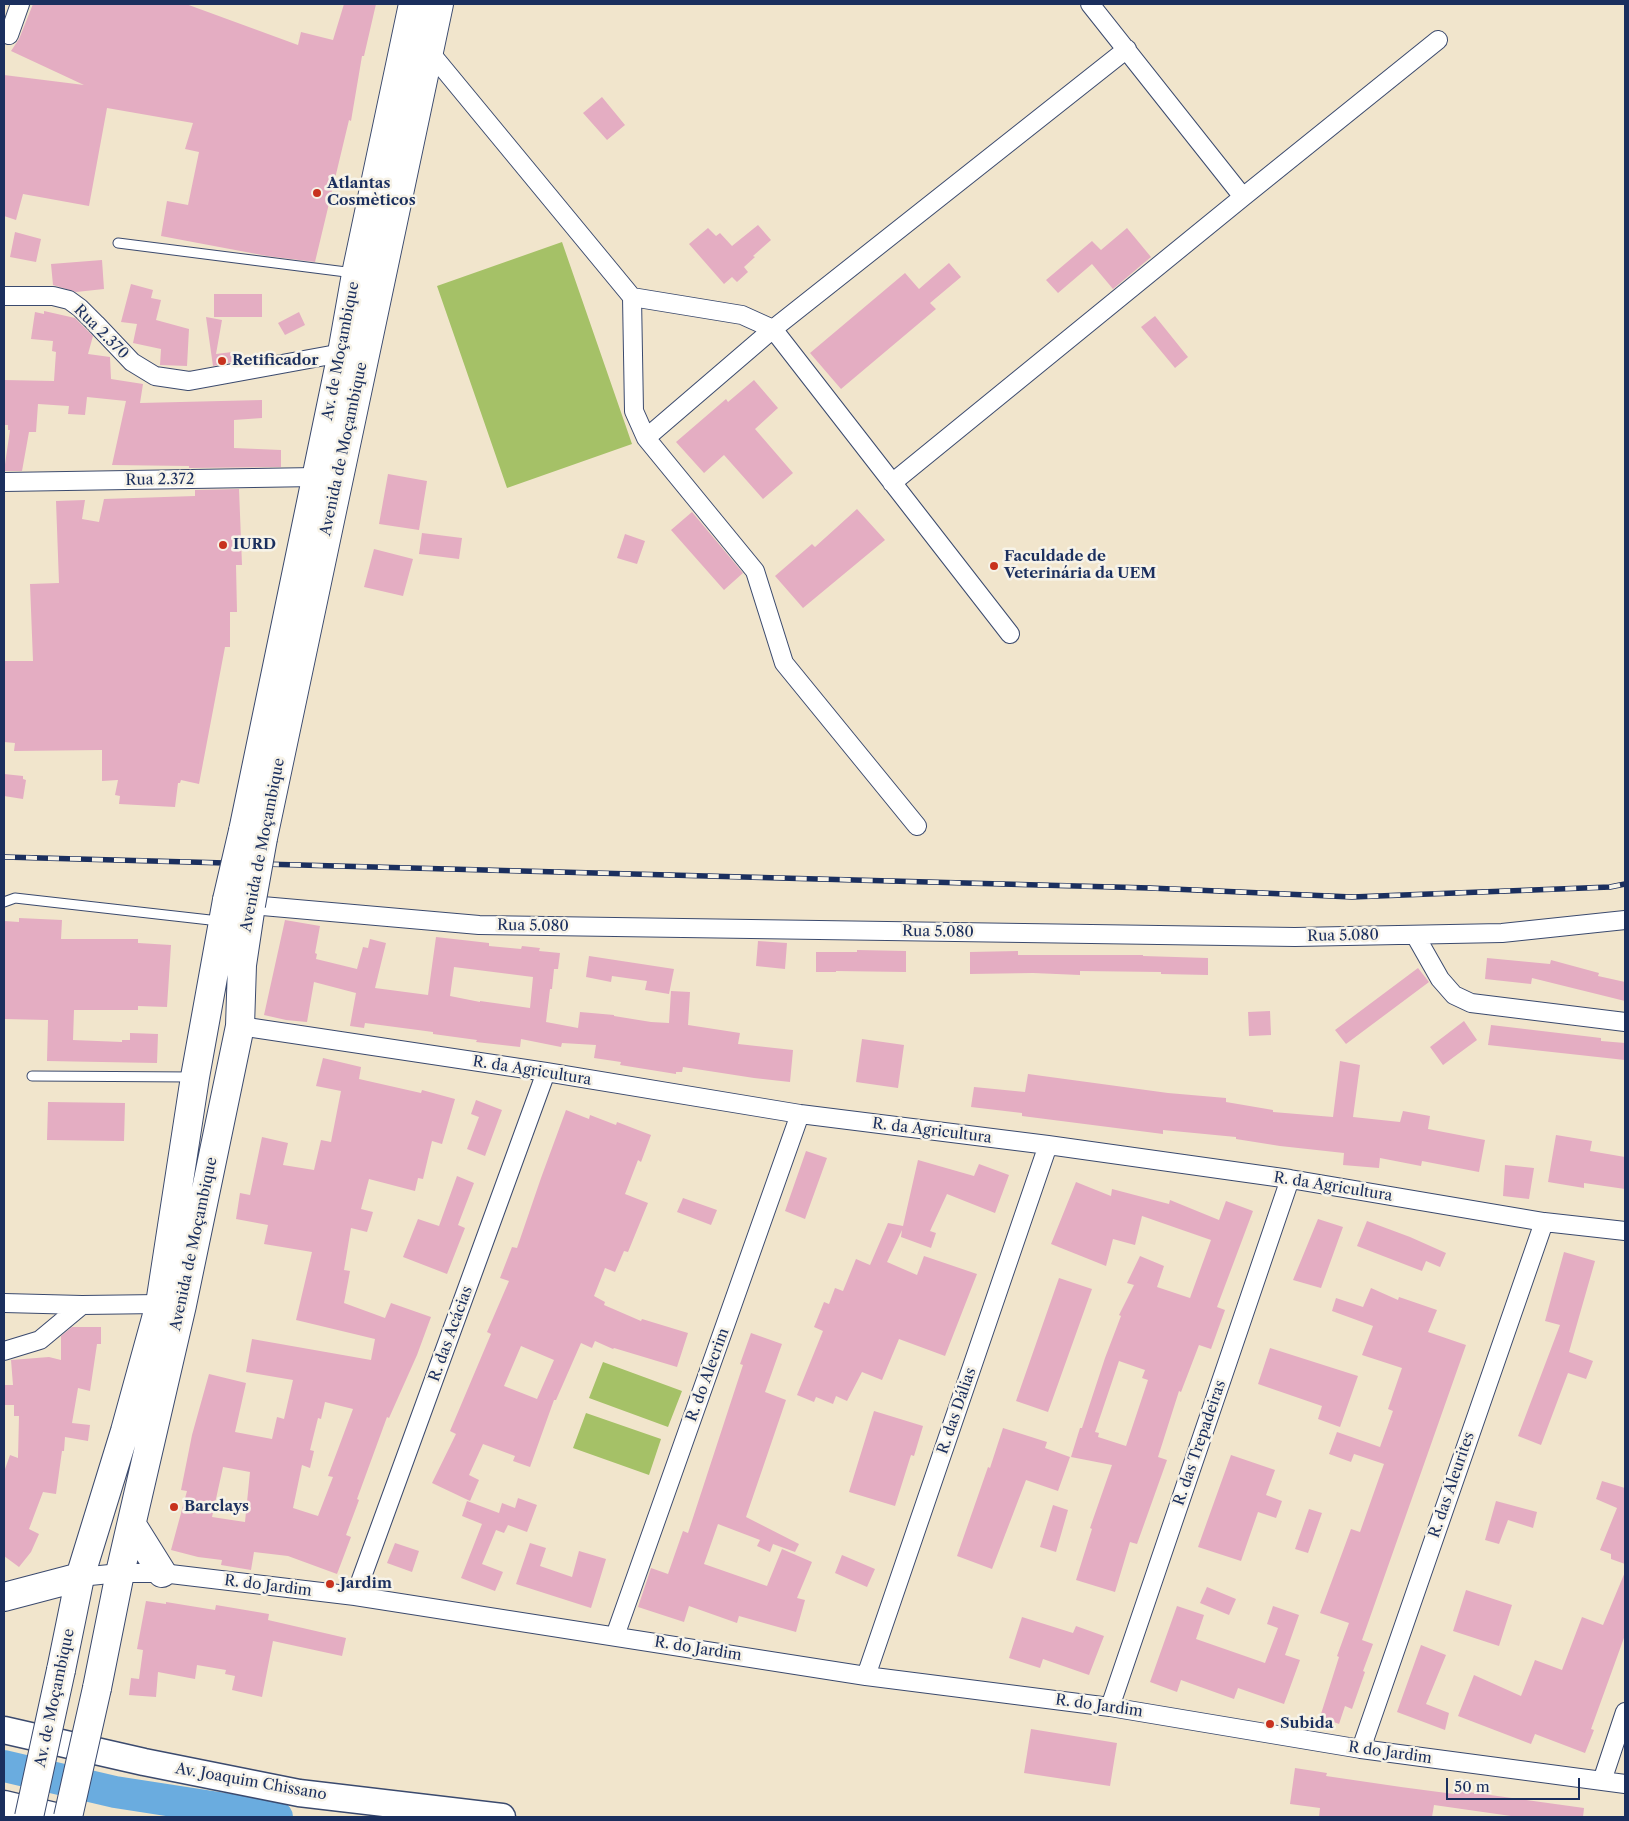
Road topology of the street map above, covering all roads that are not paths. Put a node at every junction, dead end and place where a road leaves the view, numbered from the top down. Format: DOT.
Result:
graph roads {
  1 [pos="20,4"];
  2 [pos="414,4"];
  3 [pos="439,4"];
  4 [pos="1090,4"];
  5 [pos="9,35"];
  6 [pos="1438,40"];
  7 [pos="1127,49"];
  8 [pos="429,51"];
  9 [pos="1243,197"];
  10 [pos="118,242"];
  11 [pos="356,274"];
  12 [pos="4,296"];
  13 [pos="632,297"];
  14 [pos="773,329"];
  15 [pos="342,353"];
  16 [pos="646,438"];
  17 [pos="316,477"];
  18 [pos="4,482"];
  19 [pos="892,483"];
  20 [pos="1010,634"];
  21 [pos="271,698"];
  22 [pos="918,826"];
  23 [pos="253,835"];
  24 [pos="4,902"];
  25 [pos="234,908"];
  26 [pos="1625,920"];
  27 [pos="1415,934"];
  28 [pos="1625,1022"];
  29 [pos="240,1026"];
  30 [pos="546,1072"];
  31 [pos="32,1076"];
  32 [pos="195,1078"];
  33 [pos="800,1114"];
  34 [pos="1048,1146"];
  35 [pos="1290,1179"];
  36 [pos="1544,1222"];
  37 [pos="1625,1231"];
  38 [pos="4,1303"];
  39 [pos="160,1304"];
  40 [pos="82,1306"];
  41 [pos="4,1351"];
  42 [pos="132,1525"];
  43 [pos="162,1573"];
  44 [pos="120,1574"];
  45 [pos="80,1578"];
  46 [pos="356,1596"];
  47 [pos="4,1597"];
  48 [pos="615,1636"];
  49 [pos="866,1676"];
  50 [pos="1110,1707"];
  51 [pos="1625,1712"];
  52 [pos="4,1730"];
  53 [pos="1274,1735"];
  54 [pos="1361,1749"];
  55 [pos="1602,1781"];
  56 [pos="1625,1784"];
  57 [pos="4,1804"];
  58 [pos="29,1817"];
  59 [pos="60,1817"];
  60 [pos="68,1817"];
  61 [pos="502,1817"];
  1 -- 5 [label="street"];
  2 -- 11 [label="highway, Av. de Moçambique"];
  3 -- 8 [label="highway, Avenida de Moçambique"];
  4 -- 7 [label="street"];
  6 -- 9 [label="street"];
  7 -- 9 [label="street"];
  7 -- 14 [label="street"];
  8 -- 13 [label="street"];
  8 -- 23 [label="highway, Avenida de Moçambique"];
  9 -- 19 [label="street"];
  10 -- 11 [label="lane"];
  11 -- 15 [label="highway, Av. de Moçambique"];
  12 -- 15 [label="street, Rua 2.370"];
  13 -- 14 [label="street"];
  13 -- 16 [label="street"];
  14 -- 16 [label="street"];
  14 -- 19 [label="street"];
  15 -- 17 [label="highway, Av. de Moçambique"];
  16 -- 22 [label="street"];
  17 -- 18 [label="street, Rua 2.372"];
  17 -- 21 [label="highway, Av. de Moçambique"];
  19 -- 20 [label="street"];
  21 -- 23 [label="highway, Avenida de Moçambique"];
  23 -- 25 [label="highway, Avenida de Moçambique, bridge"];
  24 -- 25 [label="lane"];
  25 -- 27 [label="street, Rua 5.080"];
  25 -- 29 [label="highway, Avenida de Moçambique"];
  25 -- 32 [label="highway, Avenida de Moçambique"];
  26 -- 27 [label="street, Rua 5.080"];
  27 -- 28 [label="street"];
  29 -- 30 [label="street, R. da Agricultura"];
  29 -- 42 [label="highway, Avenida de Moçambique"];
  30 -- 33 [label="street, R. da Agricultura"];
  30 -- 46 [label="street, R. das Acácias"];
  31 -- 32 [label="lane"];
  32 -- 39 [label="highway, Avenida de Moçambique"];
  33 -- 34 [label="street, R. da Agricultura"];
  33 -- 48 [label="street, R. do Alecrim"];
  34 -- 35 [label="street, R. da Agricultura"];
  34 -- 49 [label="street, R. das Dálias"];
  35 -- 36 [label="street, R. da Agricultura"];
  35 -- 50 [label="street, R. das Trepadeiras"];
  36 -- 37 [label="street, R. da Agricultura"];
  36 -- 54 [label="street, R. das Aleurites"];
  38 -- 40 [label="street"];
  39 -- 40 [label="street"];
  39 -- 45 [label="highway, Avenida de Moçambique"];
  40 -- 41 [label="street"];
  42 -- 43 [label="highway"];
  42 -- 44 [label="highway, Avenida de Moçambique"];
  43 -- 44 [label="street, R. do Jardim"];
  43 -- 46 [label="street, R. do Jardim"];
  44 -- 45 [label="street, R. do Jardim"];
  44 -- 60 [label="highway, Avenida de Moçambique, bridge"];
  45 -- 47 [label="highway"];
  45 -- 58 [label="highway, Av. de Moçambique, bridge"];
  46 -- 48 [label="street, R. do Jardim"];
  48 -- 49 [label="street, R. do Jardim"];
  49 -- 50 [label="street, R. do Jardim"];
  50 -- 53 [label="street, R. do Jardim"];
  51 -- 55 [label="street"];
  52 -- 61 [label="main road, Av. Joaquim Chissano"];
  53 -- 54 [label="street, R do Jardim"];
  54 -- 55 [label="street, R do Jardim"];
  55 -- 56 [label="street, R do Jardim"];
  57 -- 59 [label="main road"];
}
